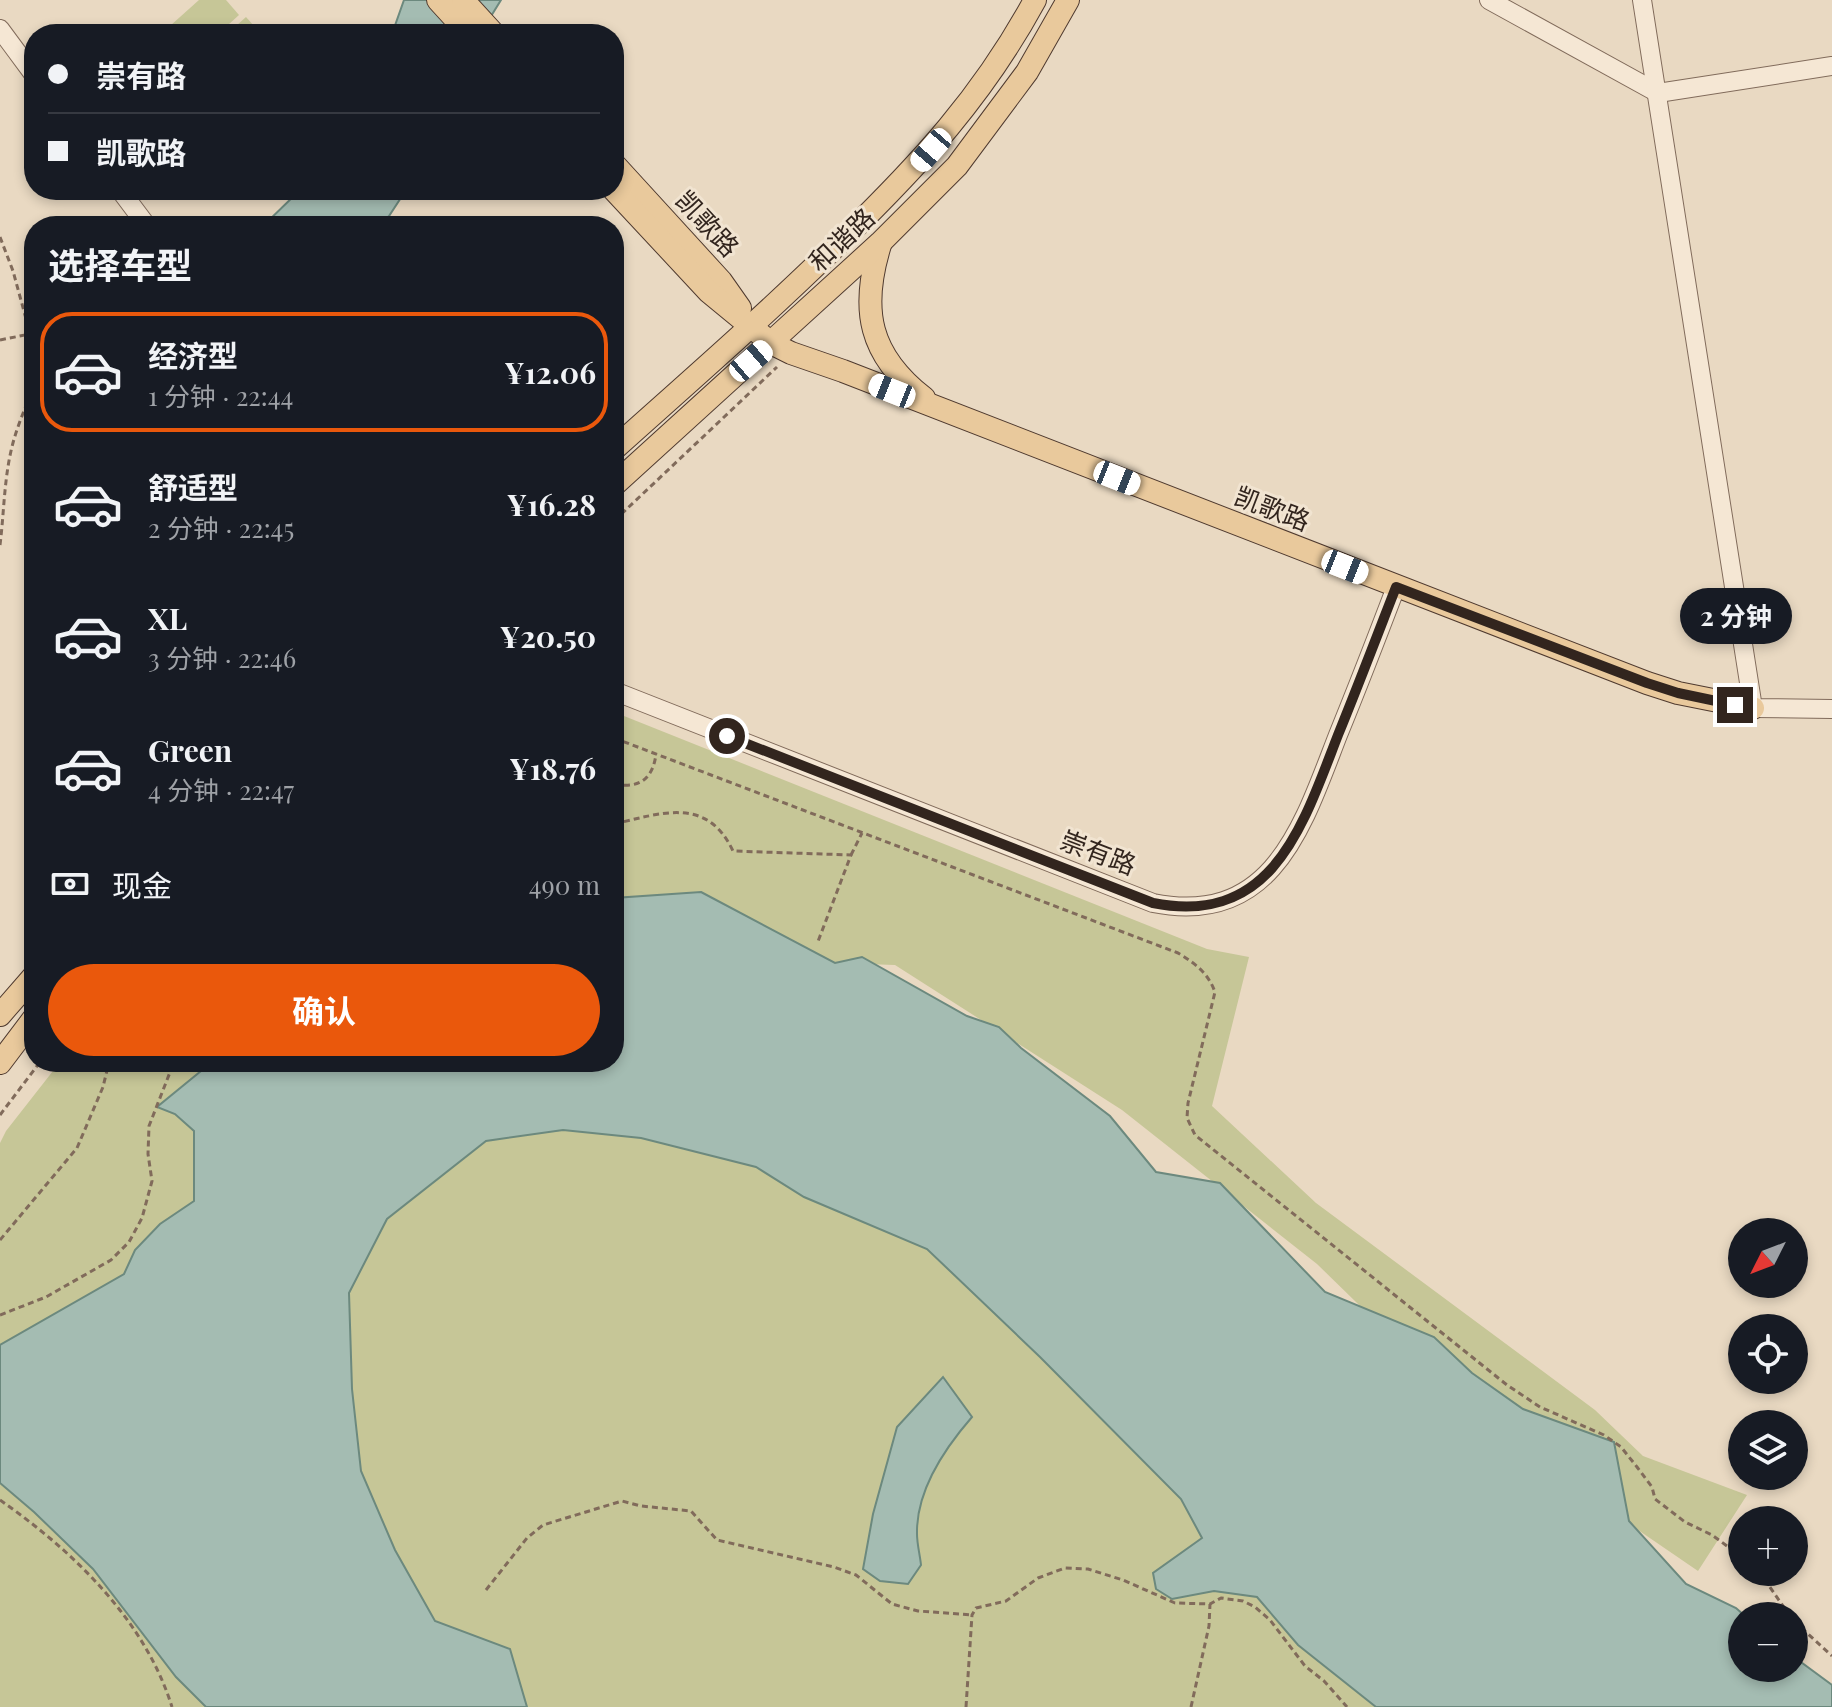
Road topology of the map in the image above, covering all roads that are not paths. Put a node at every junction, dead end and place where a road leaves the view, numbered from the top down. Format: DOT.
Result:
graph roads {
  1 [pos="438,0"];
  2 [pos="463,0"];
  3 [pos="1035,0"];
  4 [pos="1068,0"];
  5 [pos="1489,0"];
  6 [pos="1642,0"];
  7 [pos="472,24"];
  8 [pos="479,24"];
  9 [pos="0,29"];
  10 [pos="24,61"];
  11 [pos="1832,66"];
  12 [pos="1658,93"];
  13 [pos="624,175"];
  14 [pos="623,200"];
  15 [pos="880,243"];
  16 [pos="753,326"];
  17 [pos="781,348"];
  18 [pos="941,410"];
  19 [pos="624,440"];
  20 [pos="624,477"];
  21 [pos="1396,587"];
  22 [pos="624,695"];
  23 [pos="1753,708"];
  24 [pos="1832,709"];
  25 [pos="24,987"];
  26 [pos="0,1015"];
  27 [pos="24,1031"];
  28 [pos="0,1063"];
  1 -- 7 [label="main road"];
  2 -- 8 [label="main road"];
  3 -- 16 [label="main road, 和谐路"];
  4 -- 15 [label="main road, 和谐路"];
  5 -- 12 [label="street"];
  6 -- 12 [label="street"];
  9 -- 10 [label="street"];
  11 -- 12 [label="street"];
  12 -- 23 [label="street"];
  13 -- 16 [label="main road, 凯歌路"];
  14 -- 16 [label="main road, 凯歌路"];
  15 -- 17 [label="main road, 和谐路"];
  15 -- 18 [label="main road"];
  16 -- 17 [label="main road, 凯歌路"];
  16 -- 19 [label="main road, 和谐路"];
  17 -- 18 [label="main road, 凯歌路"];
  17 -- 20 [label="main road, 和谐路"];
  18 -- 21 [label="main road, 凯歌路"];
  21 -- 22 [label="street, 崇有路"];
  21 -- 23 [label="main road, 凯歌路"];
  23 -- 24 [label="street, 凯歌路"];
  25 -- 26 [label="main road"];
  27 -- 28 [label="main road"];
}
